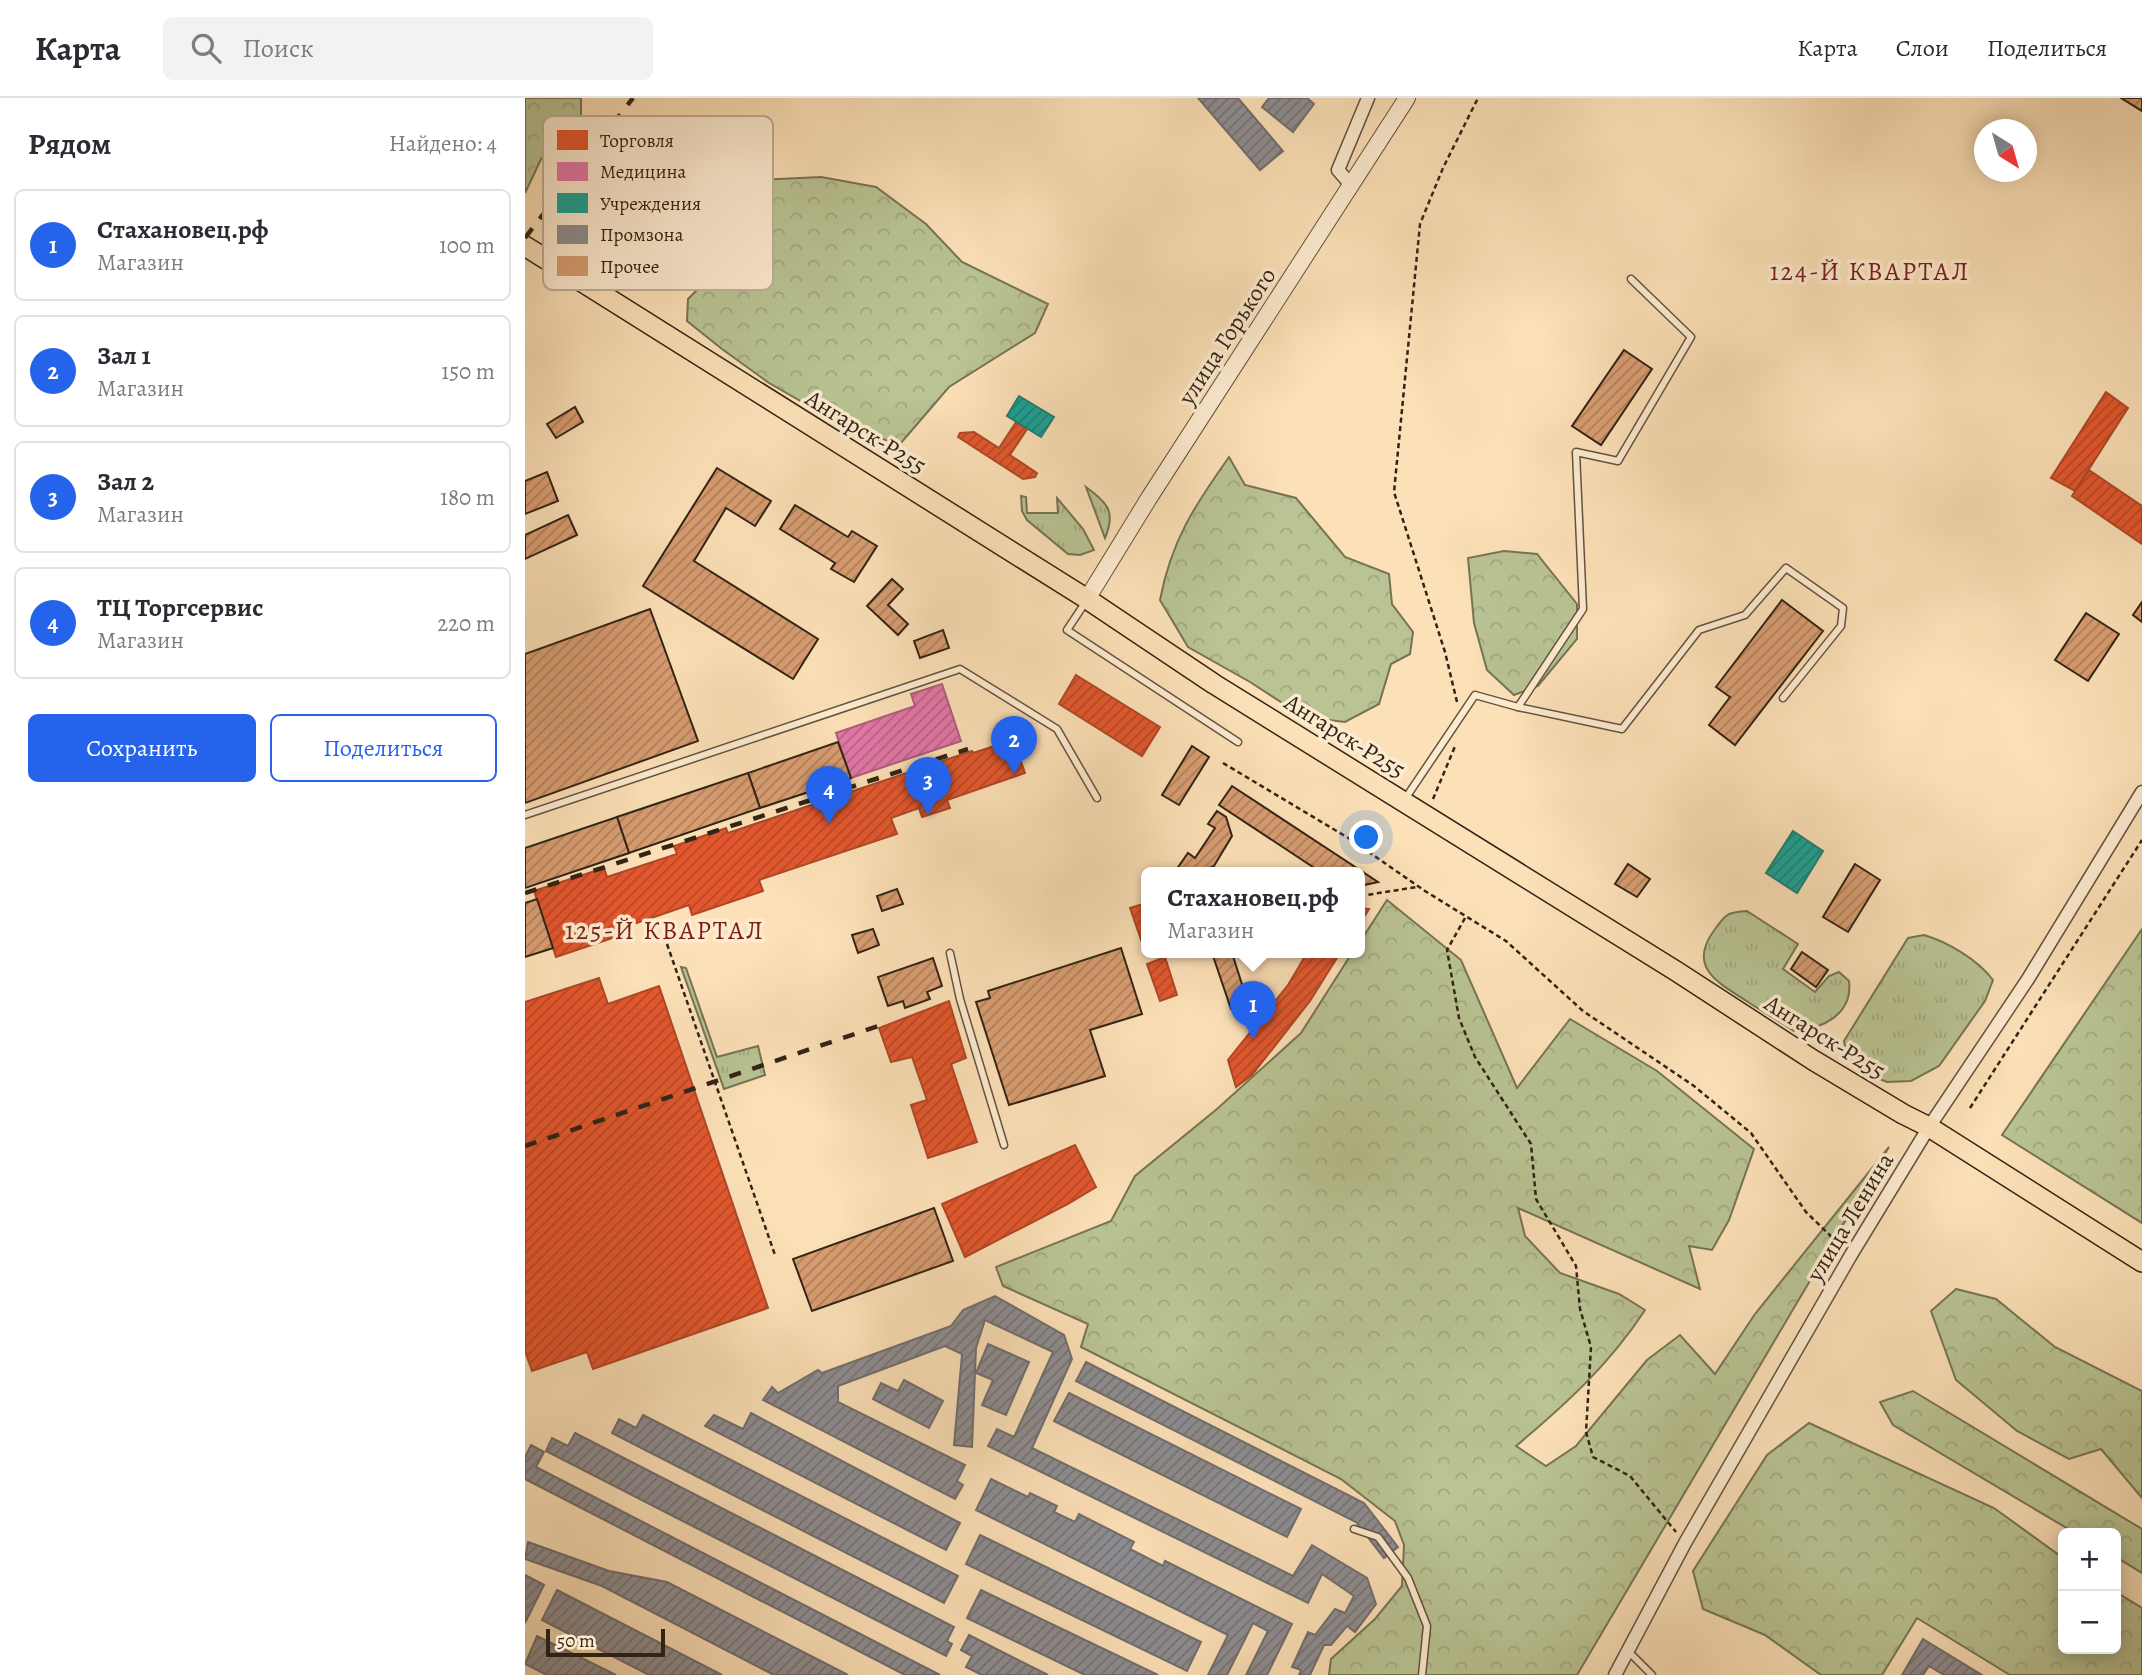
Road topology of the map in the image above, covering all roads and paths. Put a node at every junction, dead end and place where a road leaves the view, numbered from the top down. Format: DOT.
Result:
graph roads {
  1 [pos="1368,98"];
  2 [pos="1408,98"];
  3 [pos="1478,98"];
  4 [pos="1352,185"];
  5 [pos="525,246"];
  6 [pos="543,257"];
  7 [pos="1631,279"];
  8 [pos="595,290"];
  9 [pos="1087,599"];
  10 [pos="1783,698"];
  11 [pos="1518,706"];
  12 [pos="1457,721"];
  13 [pos="1238,742"];
  14 [pos="1223,763"];
  15 [pos="2142,792"];
  16 [pos="1097,798"];
  17 [pos="1403,801"];
  18 [pos="525,815"];
  19 [pos="1426,815"];
  20 [pos="2142,839"];
  21 [pos="1417,887"];
  22 [pos="1365,895"];
  23 [pos="1465,918"];
  24 [pos="667,944"];
  25 [pos="950,953"];
  26 [pos="1970,1108"];
  27 [pos="1929,1127"];
  28 [pos="1004,1145"];
  29 [pos="775,1255"];
  30 [pos="1851,1255"];
  31 [pos="2142,1262"];
  32 [pos="1354,1529"];
  33 [pos="1685,1543"];
  34 [pos="1628,1651"];
  35 [pos="1422,1675"];
  36 [pos="1615,1675"];
  37 [pos="1652,1675"];
  1 -- 4 [label="street"];
  2 -- 4 [label="street, улица Горького"];
  3 -- 12 [label="path"];
  4 -- 9 [label="street, улица Горького"];
  5 -- 6 [label="main road, Ангарск-Р255"];
  7 -- 11 [label="lane"];
  8 -- 9 [label="main road, Ангарск-Р255"];
  9 -- 13 [label="lane"];
  9 -- 17 [label="main road, Ангарск-Р255"];
  10 -- 11 [label="lane"];
  11 -- 12 [label="lane"];
  12 -- 17 [label="lane"];
  12 -- 19 [label="path"];
  14 -- 23 [label="path"];
  15 -- 27 [label="street, улица Ленина"];
  16 -- 18 [label="lane"];
  17 -- 19 [label="main road, Ангарск-Р255"];
  19 -- 27 [label="main road, Ангарск-Р255"];
  20 -- 26 [label="path"];
  21 -- 22 [label="path"];
  23 -- 30 [label="path"];
  23 -- 33 [label="path"];
  24 -- 29 [label="path"];
  25 -- 28 [label="lane"];
  27 -- 30 [label="street, улица Ленина"];
  27 -- 31 [label="main road, Ангарск-Р255"];
  30 -- 33 [label="street, улица Ленина"];
  32 -- 35 [label="lane"];
  33 -- 34 [label="street, улица Ленина"];
  34 -- 36 [label="street, улица Ленина"];
  34 -- 37 [label="lane"];
}
